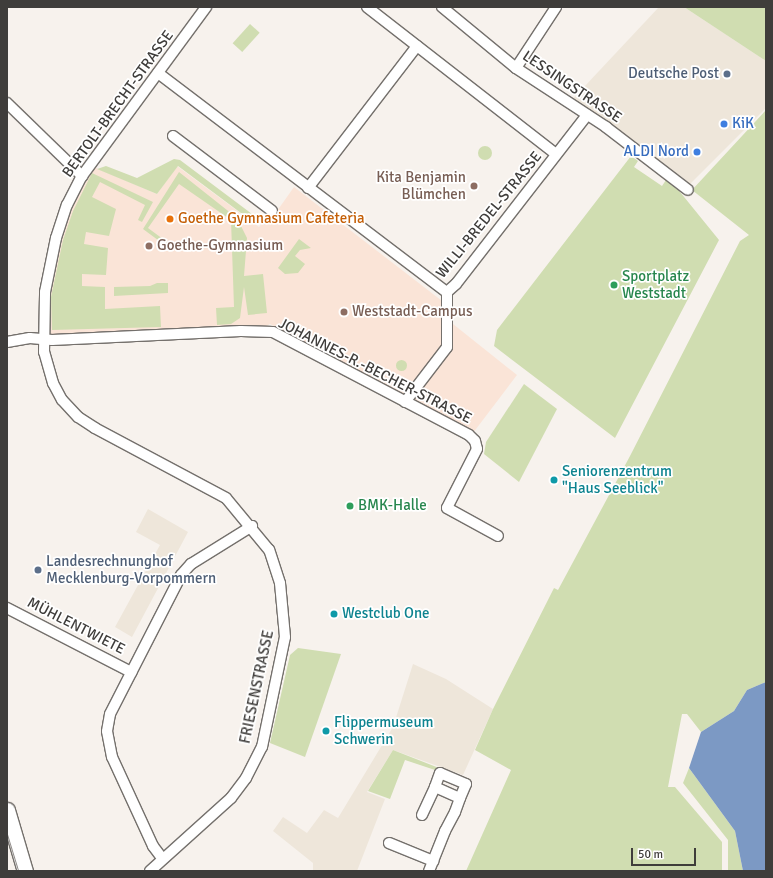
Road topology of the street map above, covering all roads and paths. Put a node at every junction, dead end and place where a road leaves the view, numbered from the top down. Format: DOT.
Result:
graph roads {
  1 [pos="206,7"];
  2 [pos="367,7"];
  3 [pos="442,7"];
  4 [pos="556,7"];
  5 [pos="417,46"];
  6 [pos="516,68"];
  7 [pos="158,73"];
  8 [pos="7,103"];
  9 [pos="587,115"];
  10 [pos="172,136"];
  11 [pos="556,154"];
  12 [pos="82,176"];
  13 [pos="308,188"];
  14 [pos="688,190"];
  15 [pos="272,211"];
  16 [pos="447,292"];
  17 [pos="43,340"];
  18 [pos="7,342"];
  19 [pos="46,364"];
  20 [pos="405,402"];
  21 [pos="252,526"];
  22 [pos="498,536"];
  23 [pos="7,608"];
  24 [pos="131,672"];
  25 [pos="435,787"];
  26 [pos="460,798"];
  27 [pos="7,810"];
  28 [pos="422,815"];
  29 [pos="389,843"];
  30 [pos="162,858"];
  31 [pos="432,861"];
  32 [pos="25,871"];
  33 [pos="150,871"];
  34 [pos="429,871"];
  1 -- 7 [label="street, BERTOLT-BRECHT-STRASSE"];
  2 -- 5 [label="street"];
  3 -- 6 [label="street, LESSINGSTRASSE"];
  4 -- 6 [label="street"];
  5 -- 11 [label="street"];
  5 -- 13 [label="street"];
  6 -- 9 [label="street, LESSINGSTRASSE"];
  7 -- 12 [label="street, BERTOLT-BRECHT-STRASSE"];
  7 -- 13 [label="street, WILLI-BREDEL-STRASSE"];
  8 -- 12 [label="street"];
  9 -- 11 [label="street, WILLI-BREDEL-STRASSE"];
  9 -- 14 [label="street, LESSINGSTRASSE"];
  10 -- 15 [label="street"];
  11 -- 16 [label="street, WILLI-BREDEL-STRASSE"];
  12 -- 17 [label="street, BERTOLT-BRECHT-STRASSE"];
  13 -- 16 [label="street, WILLI-BREDEL-STRASSE"];
  16 -- 20 [label="street"];
  17 -- 18 [label="street, JOHANNES-R.-BECHER-STRASSE"];
  17 -- 19 [label="street, BERTOLT-BRECHT-STRASSE"];
  17 -- 20 [label="street, JOHANNES-R.-BECHER-STRASSE"];
  19 -- 21 [label="street, FRIESENSTRASSE"];
  20 -- 22 [label="street, JOHANNES-R.-BECHER-STRASSE"];
  21 -- 24 [label="street"];
  21 -- 30 [label="street, FRIESENSTRASSE"];
  23 -- 24 [label="street, MÜHLENTWIETE"];
  24 -- 30 [label="street"];
  25 -- 26 [label="street"];
  25 -- 26 [label="street"];
  25 -- 28 [label="street"];
  26 -- 31 [label="street"];
  27 -- 32 [label="street"];
  29 -- 31 [label="street"];
  30 -- 33 [label="street, FRIESENSTRASSE"];
  31 -- 34 [label="street"];
}
